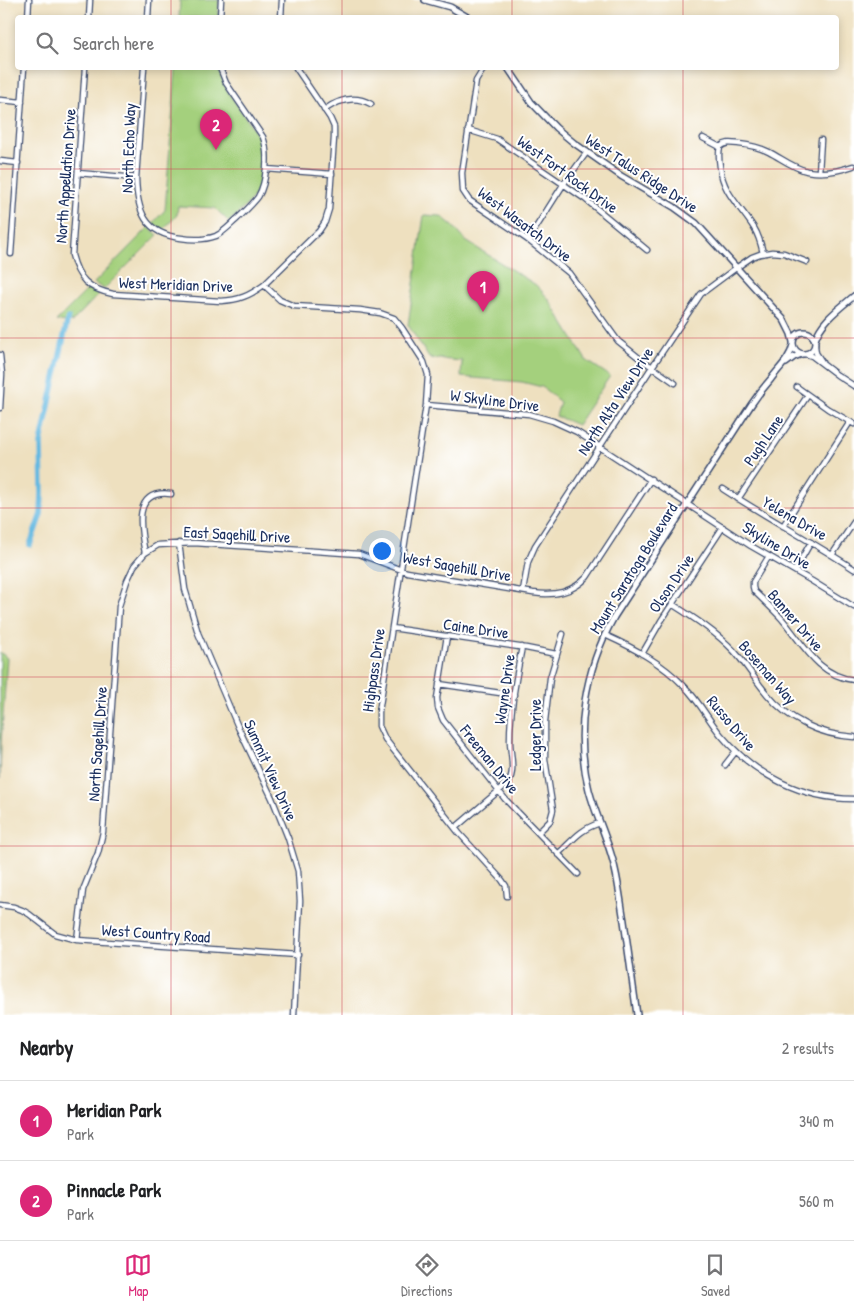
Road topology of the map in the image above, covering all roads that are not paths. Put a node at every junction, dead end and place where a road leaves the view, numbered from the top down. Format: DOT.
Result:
graph roads {
  1 [pos="29,0"];
  2 [pos="90,0"];
  3 [pos="149,0"];
  4 [pos="221,0"];
  5 [pos="282,0"];
  6 [pos="425,0"];
  7 [pos="28,15"];
  8 [pos="88,15"];
  9 [pos="148,15"];
  10 [pos="220,15"];
  11 [pos="281,15"];
  12 [pos="465,15"];
  13 [pos="24,70"];
  14 [pos="85,70"];
  15 [pos="144,70"];
  16 [pos="221,70"];
  17 [pos="297,70"];
  18 [pos="483,70"];
  19 [pos="509,70"];
  20 [pos="0,100"];
  21 [pos="22,102"];
  22 [pos="371,104"];
  23 [pos="324,110"];
  24 [pos="468,130"];
  25 [pos="703,138"];
  26 [pos="821,140"];
  27 [pos="720,148"];
  28 [pos="587,152"];
  29 [pos="0,161"];
  30 [pos="18,163"];
  31 [pos="854,166"];
  32 [pos="266,169"];
  33 [pos="819,172"];
  34 [pos="78,173"];
  35 [pos="332,174"];
  36 [pos="136,178"];
  37 [pos="563,185"];
  38 [pos="528,240"];
  39 [pos="647,250"];
  40 [pos="763,253"];
  41 [pos="11,254"];
  42 [pos="807,262"];
  43 [pos="736,268"];
  44 [pos="86,283"];
  45 [pos="264,284"];
  46 [pos="854,296"];
  47 [pos="784,320"];
  48 [pos="826,321"];
  49 [pos="804,332"];
  50 [pos="815,343"];
  51 [pos="793,344"];
  52 [pos="804,354"];
  53 [pos="0,355"];
  54 [pos="783,365"];
  55 [pos="824,365"];
  56 [pos="652,367"];
  57 [pos="675,382"];
  58 [pos="854,386"];
  59 [pos="798,387"];
  60 [pos="808,395"];
  61 [pos="426,405"];
  62 [pos="0,408"];
  63 [pos="852,423"];
  64 [pos="600,447"];
  65 [pos="650,479"];
  66 [pos="723,489"];
  67 [pos="171,494"];
  68 [pos="738,499"];
  69 [pos="687,504"];
  70 [pos="854,522"];
  71 [pos="783,526"];
  72 [pos="723,527"];
  73 [pos="811,542"];
  74 [pos="179,543"];
  75 [pos="145,552"];
  76 [pos="330,552"];
  77 [pos="832,555"];
  78 [pos="770,556"];
  79 [pos="854,569"];
  80 [pos="400,570"];
  81 [pos="795,570"];
  82 [pos="523,591"];
  83 [pos="672,604"];
  84 [pos="854,607"];
  85 [pos="392,628"];
  86 [pos="563,634"];
  87 [pos="605,635"];
  88 [pos="447,636"];
  89 [pos="522,647"];
  90 [pos="556,654"];
  91 [pos="642,654"];
  92 [pos="854,680"];
  93 [pos="439,684"];
  94 [pos="514,695"];
  95 [pos="854,737"];
  96 [pos="736,751"];
  97 [pos="725,765"];
  98 [pos="499,791"];
  99 [pos="854,799"];
  100 [pos="600,823"];
  101 [pos="456,828"];
  102 [pos="538,833"];
  103 [pos="558,854"];
  104 [pos="578,874"];
  105 [pos="507,896"];
  106 [pos="0,905"];
  107 [pos="77,940"];
  108 [pos="298,955"];
  109 [pos="294,1015"];
  110 [pos="637,1015"];
  1 -- 7 [label="street"];
  2 -- 8 [label="street"];
  3 -- 9 [label="street"];
  4 -- 10 [label="street"];
  5 -- 11 [label="street"];
  6 -- 12 [label="street"];
  13 -- 21 [label="street"];
  14 -- 34 [label="street, North Appellation Drive"];
  15 -- 36 [label="street, North Echo Way"];
  16 -- 32 [label="street"];
  17 -- 23 [label="street, West Meridian Drive"];
  18 -- 24 [label="street"];
  19 -- 28 [label="street, West Talus Ridge Drive"];
  20 -- 21 [label="street"];
  21 -- 30 [label="street"];
  22 -- 23 [label="street"];
  23 -- 35 [label="street, West Meridian Drive"];
  24 -- 37 [label="street, West Fort Rock Drive"];
  24 -- 38 [label="street, West Wasatch Drive"];
  25 -- 27 [label="street"];
  26 -- 33 [label="street"];
  27 -- 33 [label="street"];
  27 -- 40 [label="street"];
  28 -- 37 [label="street"];
  28 -- 43 [label="street, West Talus Ridge Drive"];
  29 -- 30 [label="street"];
  30 -- 41 [label="street"];
  31 -- 33 [label="street"];
  32 -- 35 [label="street"];
  32 -- 36 [label="street, North Echo Way"];
  34 -- 36 [label="street"];
  34 -- 44 [label="street, North Appellation Drive"];
  35 -- 45 [label="street, West Meridian Drive"];
  37 -- 38 [label="street"];
  37 -- 39 [label="street, West Fort Rock Drive"];
  38 -- 56 [label="street, West Wasatch Drive"];
  40 -- 42 [label="street"];
  40 -- 43 [label="street, North Alta View Drive"];
  43 -- 47 [label="street, West Talus Ridge Drive"];
  43 -- 56 [label="street, North Alta View Drive"];
  44 -- 45 [label="street, West Meridian Drive"];
  45 -- 61 [label="street, Highpass Drive"];
  46 -- 48 [label="street"];
  47 -- 49 [label="street, West Talus Ridge Drive"];
  47 -- 51 [label="street, West Talus Ridge Drive"];
  48 -- 49 [label="street"];
  48 -- 50 [label="street"];
  49 -- 50 [label="street"];
  49 -- 51 [label="street"];
  50 -- 52 [label="street"];
  50 -- 55 [label="street"];
  51 -- 52 [label="street"];
  51 -- 54 [label="street, Mount Saratoga Boulevard"];
  52 -- 54 [label="street, Mount Saratoga Boulevard"];
  52 -- 55 [label="street"];
  53 -- 62 [label="street"];
  54 -- 69 [label="street, Mount Saratoga Boulevard"];
  55 -- 58 [label="street"];
  56 -- 57 [label="street, West Wasatch Drive"];
  56 -- 64 [label="street, North Alta View Drive"];
  59 -- 60 [label="street"];
  60 -- 63 [label="street"];
  60 -- 68 [label="street, Pugh Lane"];
  61 -- 64 [label="street, W Skyline Drive"];
  61 -- 80 [label="street, Highpass Drive"];
  63 -- 71 [label="street"];
  64 -- 65 [label="street, W Skyline Drive"];
  64 -- 82 [label="street, North Alta View Drive"];
  65 -- 69 [label="street, W Skyline Drive"];
  65 -- 82 [label="street"];
  66 -- 68 [label="street, Yelena Drive"];
  67 -- 75 [label="street"];
  68 -- 71 [label="street, Yelena Drive"];
  69 -- 72 [label="street, Skyline Drive"];
  69 -- 87 [label="street, Mount Saratoga Boulevard"];
  70 -- 77 [label="street"];
  71 -- 73 [label="street, Yelena Drive"];
  72 -- 78 [label="street, Skyline Drive"];
  72 -- 83 [label="street, Olson Drive"];
  73 -- 77 [label="street, Yelena Drive"];
  73 -- 81 [label="street"];
  74 -- 75 [label="street, East Sagehill Drive"];
  74 -- 76 [label="street, East Sagehill Drive"];
  74 -- 108 [label="street, Summit View Drive"];
  75 -- 107 [label="street, North Sagehill Drive"];
  76 -- 80 [label="street, West Sagehill Drive"];
  77 -- 79 [label="street, Yelena Drive"];
  78 -- 81 [label="street, Skyline Drive"];
  78 -- 92 [label="street, Banner Drive"];
  80 -- 82 [label="street, West Sagehill Drive"];
  80 -- 85 [label="street, Highpass Drive"];
  81 -- 84 [label="street, Skyline Drive"];
  83 -- 91 [label="street, Olson Drive"];
  83 -- 95 [label="street, Boseman Way"];
  85 -- 88 [label="street, Caine Drive"];
  85 -- 101 [label="street, Highpass Drive"];
  86 -- 90 [label="street, Ledger Drive"];
  87 -- 91 [label="street, Russo Drive"];
  87 -- 100 [label="street, Mount Saratoga Boulevard"];
  88 -- 89 [label="street, Caine Drive"];
  88 -- 93 [label="street, Freeman Drive"];
  89 -- 90 [label="street, Caine Drive"];
  89 -- 94 [label="street, Wayne Drive"];
  90 -- 102 [label="street, Ledger Drive"];
  91 -- 96 [label="street, Russo Drive"];
  93 -- 94 [label="street"];
  93 -- 98 [label="street, Freeman Drive"];
  94 -- 98 [label="street, Wayne Drive"];
  96 -- 97 [label="street"];
  96 -- 99 [label="street, Russo Drive"];
  98 -- 101 [label="street, Wayne Drive"];
  98 -- 102 [label="street, Freeman Drive"];
  100 -- 103 [label="street"];
  100 -- 110 [label="street, Mount Saratoga Boulevard"];
  101 -- 105 [label="street, Highpass Drive"];
  102 -- 103 [label="street, Freeman Drive"];
  103 -- 104 [label="street, Freeman Drive"];
  106 -- 107 [label="street, West Country Road"];
  107 -- 108 [label="street, West Country Road"];
  108 -- 109 [label="street, Summit View Drive"];
}
